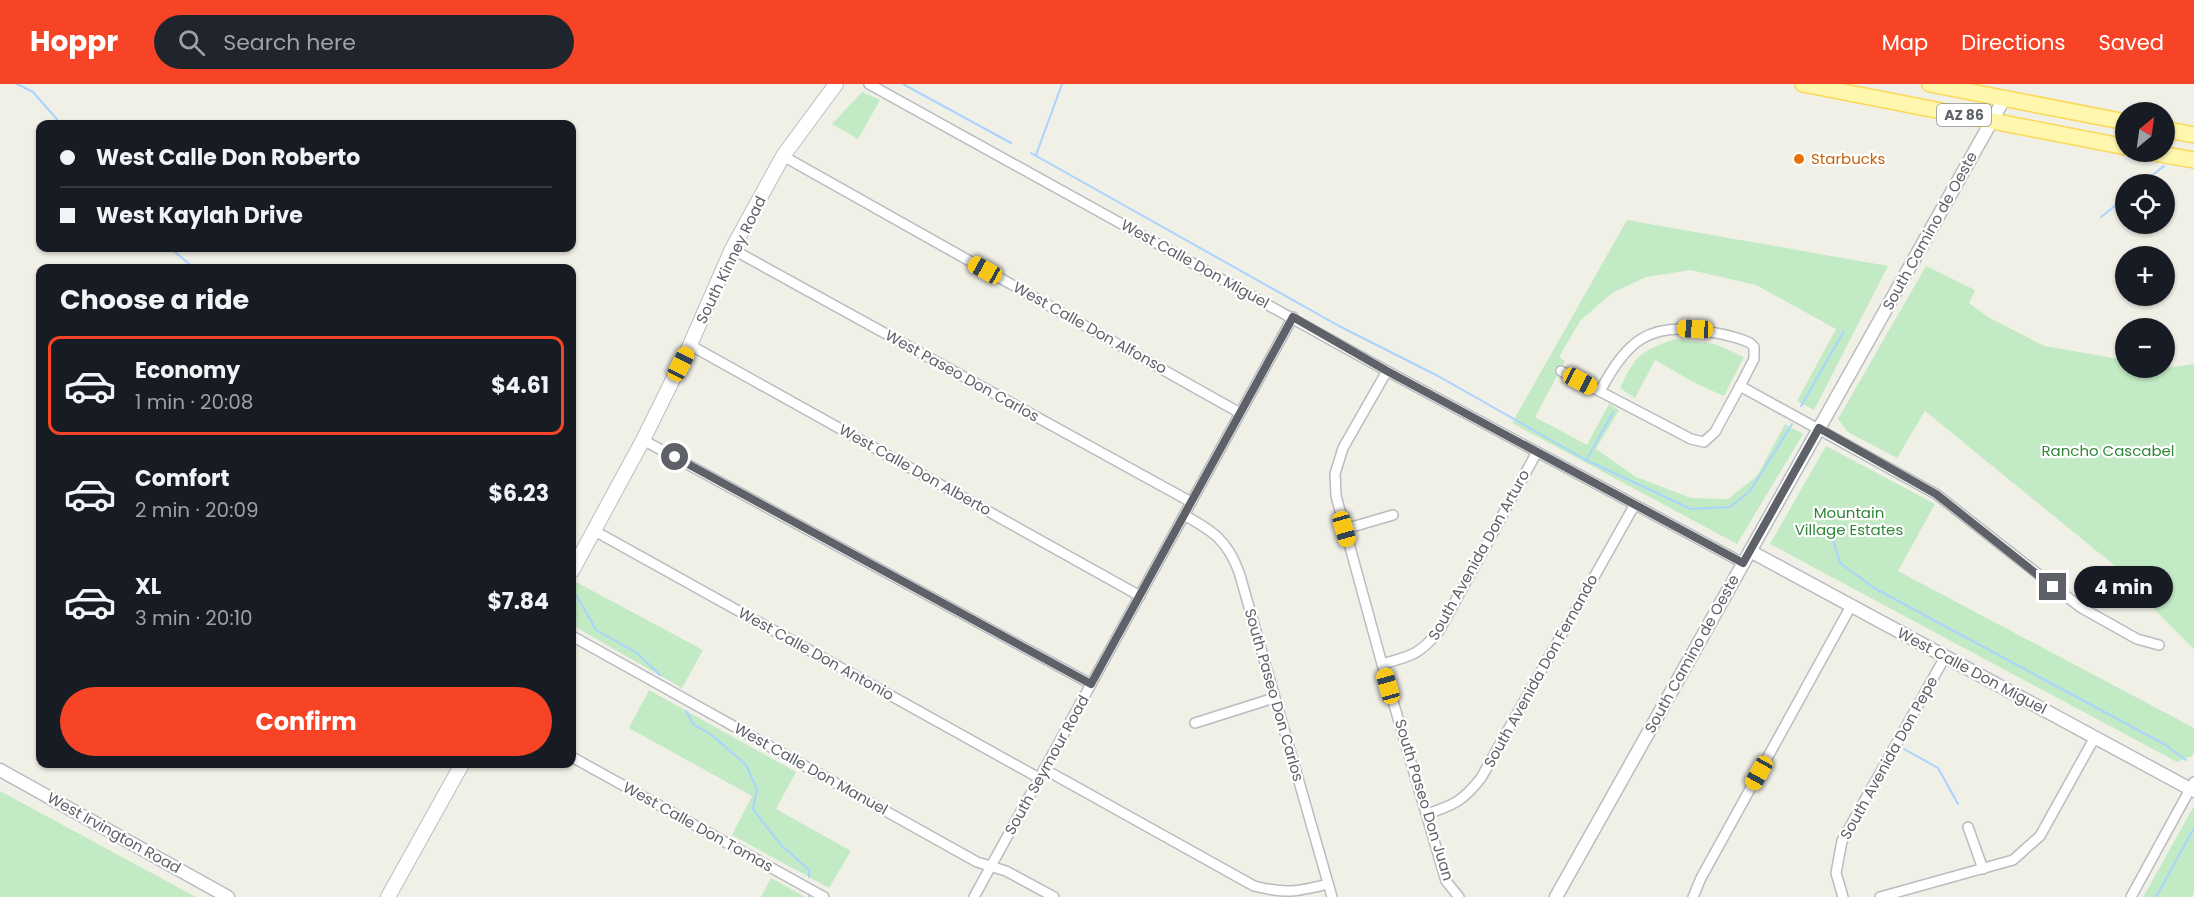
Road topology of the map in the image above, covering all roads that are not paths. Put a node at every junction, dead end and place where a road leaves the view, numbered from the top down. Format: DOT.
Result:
graph roads {
  1 [pos="836,84"];
  2 [pos="869,84"];
  3 [pos="1803,84"];
  4 [pos="1930,84"];
  5 [pos="2004,99"];
  6 [pos="2115,120"];
  7 [pos="1992,122"];
  8 [pos="2175,131"];
  9 [pos="2194,135"];
  10 [pos="2115,145"];
  11 [pos="783,156"];
  12 [pos="2175,157"];
  13 [pos="2194,160"];
  14 [pos="732,249"];
  15 [pos="1293,317"];
  16 [pos="690,345"];
  17 [pos="1387,371"];
  18 [pos="1561,371"];
  19 [pos="1740,386"];
  20 [pos="1600,391"];
  21 [pos="1240,412"];
  22 [pos="1819,428"];
  23 [pos="643,440"];
  24 [pos="1537,452"];
  25 [pos="1191,502"];
  26 [pos="1634,506"];
  27 [pos="1184,515"];
  28 [pos="1393,515"];
  29 [pos="1344,529"];
  30 [pos="593,530"];
  31 [pos="1750,551"];
  32 [pos="576,562"];
  33 [pos="1743,563"];
  34 [pos="1140,596"];
  35 [pos="1851,606"];
  36 [pos="576,638"];
  37 [pos="2159,645"];
  38 [pos="1945,657"];
  39 [pos="1382,664"];
  40 [pos="1091,684"];
  41 [pos="1274,698"];
  42 [pos="1195,723"];
  43 [pos="2095,737"];
  44 [pos="576,759"];
  45 [pos="460,768"];
  46 [pos="0,770"];
  47 [pos="1042,773"];
  48 [pos="2193,787"];
  49 [pos="1426,814"];
  50 [pos="1968,827"];
  51 [pos="991,867"];
  52 [pos="1983,869"];
  53 [pos="1328,884"];
  54 [pos="228,897"];
  55 [pos="388,897"];
  56 [pos="824,897"];
  57 [pos="974,897"];
  58 [pos="1054,897"];
  59 [pos="1332,897"];
  60 [pos="1459,897"];
  61 [pos="1556,897"];
  62 [pos="1693,897"];
  63 [pos="1843,897"];
  64 [pos="1880,897"];
  65 [pos="2131,897"];
  1 -- 11 [label="main road, South Kinney Road"];
  2 -- 15 [label="street, West Calle Don Miguel"];
  3 -- 7 [label="main road, AZ 86"];
  4 -- 5 [label="main road, AZ 86"];
  5 -- 6 [label="main road, AZ 86"];
  5 -- 7 [label="street, South Camino de Oeste"];
  7 -- 10 [label="main road, AZ 86"];
  7 -- 22 [label="street, South Camino de Oeste"];
  8 -- 9 [label="main road"];
  11 -- 14 [label="main road, South Kinney Road"];
  11 -- 21 [label="street, West Calle Don Alfonso"];
  12 -- 13 [label="main road"];
  14 -- 16 [label="main road, South Kinney Road"];
  14 -- 25 [label="street, West Paseo Don Carlos"];
  15 -- 17 [label="street, West Calle Don Miguel"];
  15 -- 21 [label="street, South Seymour Road"];
  16 -- 23 [label="main road, South Kinney Road"];
  16 -- 34 [label="street, West Calle Don Alberto"];
  17 -- 24 [label="street, West Calle Don Miguel"];
  17 -- 29 [label="street, South Paseo Don Juan"];
  18 -- 20 [label="street"];
  19 -- 20 [label="street"];
  19 -- 20 [label="street"];
  19 -- 22 [label="street"];
  21 -- 25 [label="street, South Seymour Road"];
  22 -- 31 [label="street, South Camino de Oeste"];
  22 -- 37 [label="street"];
  23 -- 30 [label="main road, South Kinney Road"];
  23 -- 40 [label="street"];
  24 -- 26 [label="street, West Calle Don Miguel"];
  24 -- 39 [label="street, South Avenida Don Arturo"];
  25 -- 27 [label="street, South Seymour Road"];
  26 -- 33 [label="street, West Calle Don Miguel"];
  26 -- 49 [label="street, South Avenida Don Fernando"];
  27 -- 34 [label="street, South Seymour Road"];
  27 -- 41 [label="street, South Paseo Don Carlos"];
  28 -- 29 [label="street"];
  29 -- 39 [label="street, South Paseo Don Juan"];
  30 -- 32 [label="main road, South Kinney Road"];
  30 -- 47 [label="street, West Calle Don Antonio"];
  31 -- 33 [label="street, South Camino de Oeste"];
  31 -- 35 [label="street, West Calle Don Miguel"];
  33 -- 61 [label="street, South Camino de Oeste"];
  34 -- 40 [label="street, South Seymour Road"];
  35 -- 38 [label="street, West Calle Don Miguel"];
  35 -- 62 [label="street"];
  36 -- 51 [label="street, West Calle Don Manuel"];
  38 -- 43 [label="street, West Calle Don Miguel"];
  38 -- 63 [label="street, South Avenida Don Pepe"];
  39 -- 49 [label="street, South Paseo Don Juan"];
  40 -- 47 [label="street, South Seymour Road"];
  41 -- 42 [label="street"];
  41 -- 53 [label="street, South Paseo Don Carlos"];
  43 -- 48 [label="street, West Calle Don Miguel"];
  43 -- 52 [label="street"];
  44 -- 56 [label="street, West Calle Don Tomas"];
  45 -- 55 [label="main road"];
  46 -- 54 [label="street, West Irvington Road"];
  47 -- 51 [label="street, South Seymour Road"];
  47 -- 53 [label="street, West Calle Don Antonio"];
  48 -- 65 [label="street"];
  49 -- 60 [label="street, South Paseo Don Juan"];
  50 -- 52 [label="street"];
  51 -- 57 [label="street, South Seymour Road"];
  51 -- 58 [label="street, West Calle Don Manuel"];
  52 -- 64 [label="street"];
  53 -- 59 [label="street, South Paseo Don Carlos"];
}
